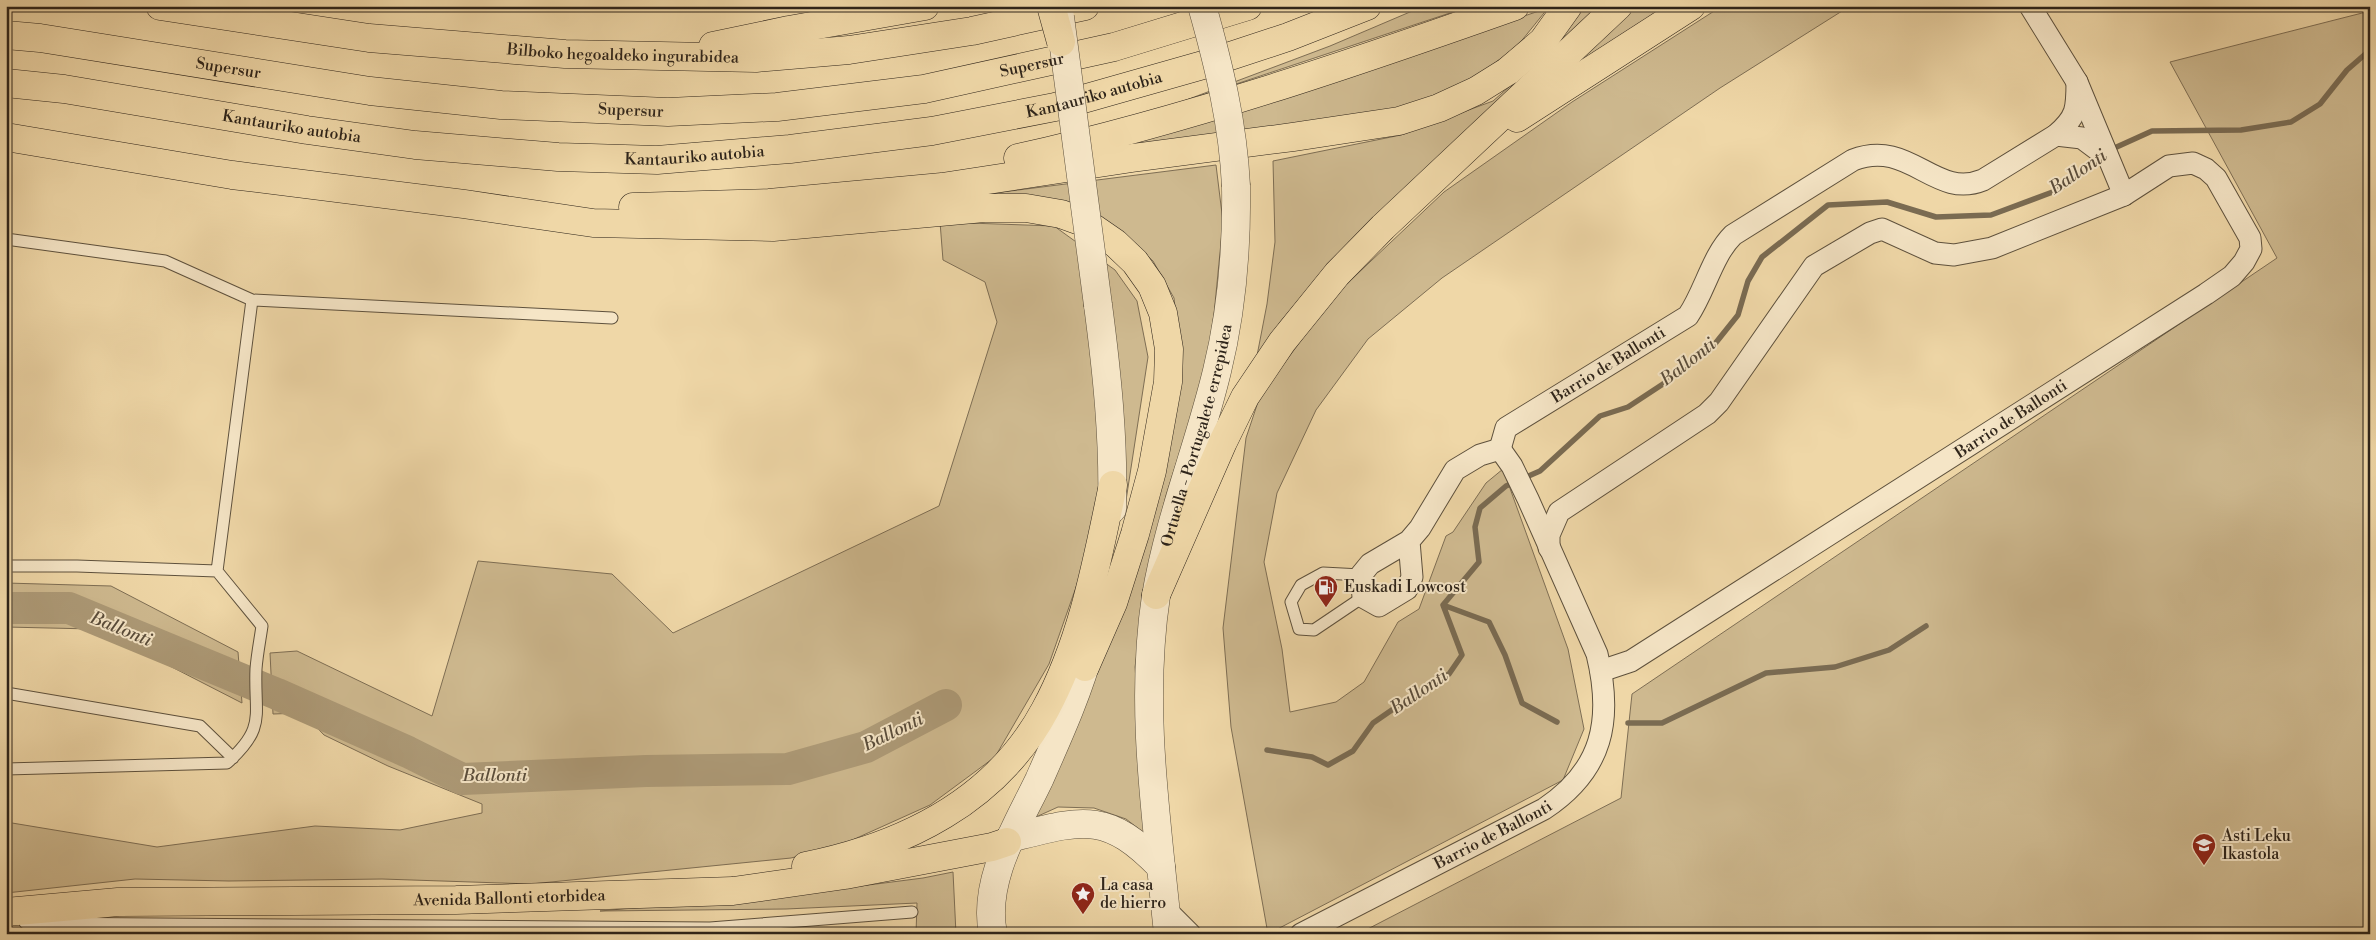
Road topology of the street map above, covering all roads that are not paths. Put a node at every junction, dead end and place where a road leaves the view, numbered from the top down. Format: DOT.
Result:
graph roads {
  1 [pos="160,6"];
  2 [pos="925,6"];
  3 [pos="1051,6"];
  4 [pos="1059,6"];
  5 [pos="1085,6"];
  6 [pos="1202,6"];
  7 [pos="1248,6"];
  8 [pos="1367,6"];
  9 [pos="1515,6"];
  10 [pos="1568,6"];
  11 [pos="1618,6"];
  12 [pos="1691,6"];
  13 [pos="2030,6"];
  14 [pos="6,35"];
  15 [pos="1061,42"];
  16 [pos="666,56"];
  17 [pos="2077,82"];
  18 [pos="6,83"];
  19 [pos="2056,135"];
  20 [pos="6,137"];
  21 [pos="2106,156"];
  22 [pos="1446,168"];
  23 [pos="2124,195"];
  24 [pos="838,196"];
  25 [pos="464,204"];
  26 [pos="6,239"];
  27 [pos="252,300"];
  28 [pos="612,318"];
  29 [pos="1500,449"];
  30 [pos="1112,485"];
  31 [pos="1528,499"];
  32 [pos="1572,502"];
  33 [pos="1409,541"];
  34 [pos="1549,548"];
  35 [pos="6,566"];
  36 [pos="217,571"];
  37 [pos="1361,575"];
  38 [pos="1156,595"];
  39 [pos="1363,597"];
  40 [pos="1086,667"];
  41 [pos="1601,671"];
  42 [pos="6,693"];
  43 [pos="233,758"];
  44 [pos="6,769"];
  45 [pos="1009,840"];
  46 [pos="1161,867"];
  47 [pos="676,891"];
  48 [pos="6,912"];
  49 [pos="912,912"];
  50 [pos="1167,922"];
  51 [pos="6,923"];
  52 [pos="994,934"];
  53 [pos="1190,934"];
  54 [pos="1301,934"];
  1 -- 16 [label="main road, Bilboko hegoaldeko ingurabidea"];
  2 -- 16 [label="main road"];
  3 -- 15 [label="main road, bridge"];
  4 -- 15 [label="street, bridge"];
  5 -- 16 [label="main road, Bilboko hegoaldeko ingurabidea"];
  6 -- 38 [label="street, Ortuella - Portugalete errepidea, bridge"];
  7 -- 14 [label="main road, Supersur"];
  8 -- 18 [label="main road, Kantauriko autobia"];
  9 -- 24 [label="main road"];
  10 -- 24 [label="main road"];
  11 -- 22 [label="main road"];
  12 -- 22 [label="main road"];
  13 -- 17 [label="street"];
  15 -- 30 [label="street, bridge"];
  17 -- 19 [label="street, Barrio de Ballonti"];
  17 -- 21 [label="street"];
  19 -- 21 [label="street"];
  19 -- 29 [label="street, Barrio de Ballonti"];
  20 -- 25 [label="main road"];
  21 -- 23 [label="street"];
  22 -- 38 [label="main road"];
  23 -- 32 [label="street, Barrio de Ballonti"];
  23 -- 41 [label="street, Barrio de Ballonti"];
  24 -- 25 [label="main road"];
  25 -- 40 [label="main road"];
  26 -- 27 [label="lane"];
  27 -- 28 [label="lane"];
  27 -- 36 [label="lane"];
  29 -- 31 [label="street, Barrio de Ballonti"];
  29 -- 33 [label="street"];
  30 -- 40 [label="street"];
  30 -- 47 [label="main road"];
  31 -- 32 [label="street"];
  31 -- 34 [label="street, Barrio de Ballonti"];
  32 -- 34 [label="street"];
  33 -- 37 [label="street"];
  33 -- 39 [label="street"];
  34 -- 41 [label="street, Barrio de Ballonti"];
  35 -- 36 [label="lane"];
  36 -- 43 [label="lane"];
  37 -- 39 [label="street"];
  37 -- 39 [label="lane"];
  38 -- 46 [label="street, Ortuella - Portugalete errepidea"];
  40 -- 45 [label="street"];
  41 -- 54 [label="street, Barrio de Ballonti"];
  42 -- 43 [label="lane"];
  43 -- 44 [label="lane"];
  45 -- 46 [label="street"];
  45 -- 47 [label="main road, Avenida Ballonti etorbidea"];
  45 -- 52 [label="street"];
  46 -- 50 [label="street, Ortuella - Portugalete errepidea"];
  47 -- 48 [label="main road, Avenida Ballonti etorbidea"];
  49 -- 51 [label="lane, Avenida Ballonti etorbidea"];
  50 -- 53 [label="street"];
}
